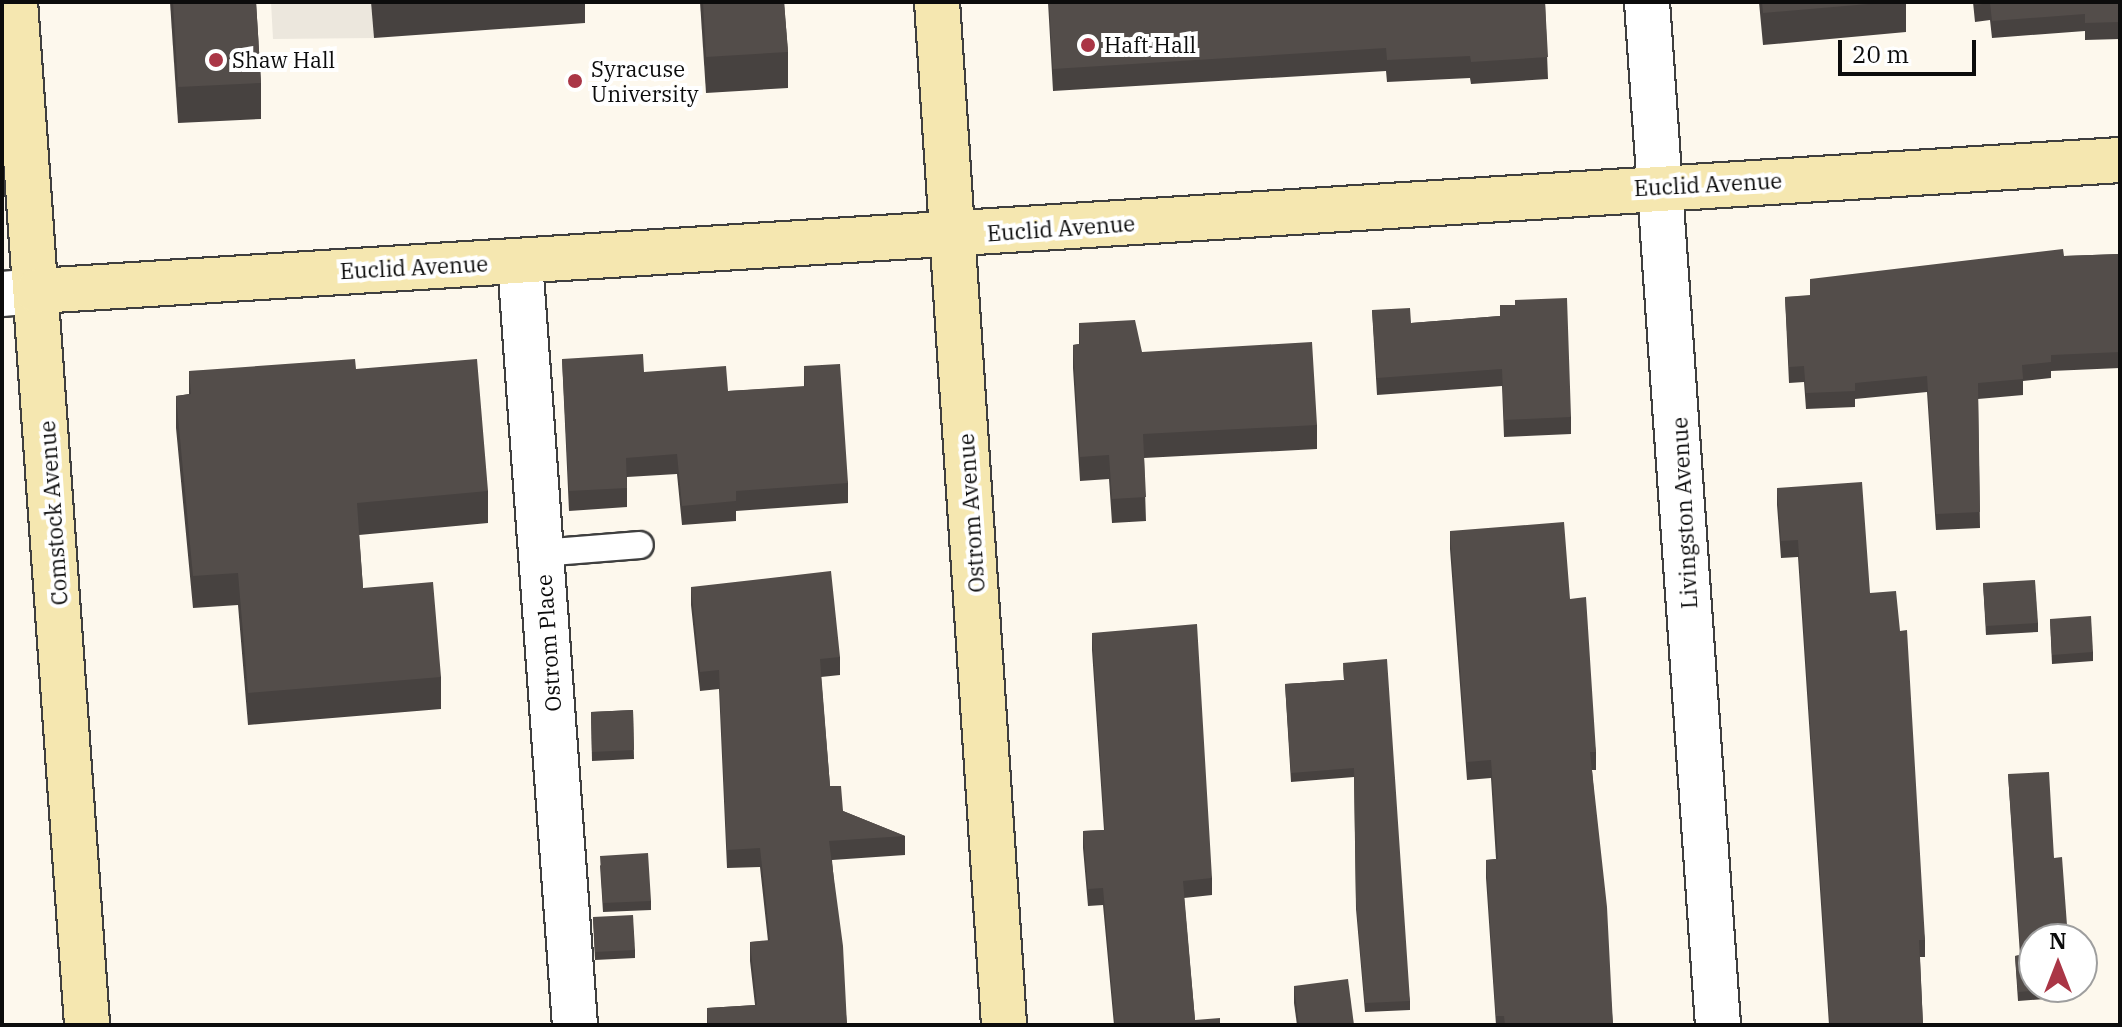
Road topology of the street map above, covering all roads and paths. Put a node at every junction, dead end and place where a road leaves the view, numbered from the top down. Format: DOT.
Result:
graph roads {
  1 [pos="15,2"];
  2 [pos="937,2"];
  3 [pos="1647,2"];
  4 [pos="2120,160"];
  5 [pos="1662,185"];
  6 [pos="954,235"];
  7 [pos="520,262"];
  8 [pos="20,293"];
  9 [pos="640,545"];
  10 [pos="541,553"];
  11 [pos="87,1025"];
  12 [pos="575,1025"];
  13 [pos="1004,1025"];
  14 [pos="1718,1025"];
  1 -- 8 [label="street, Comstock Avenue"];
  2 -- 6 [label="street, Ostrom Avenue"];
  3 -- 5 [label="street, Livingston Avenue"];
  4 -- 5 [label="street, Euclid Avenue"];
  5 -- 6 [label="street, Euclid Avenue"];
  5 -- 14 [label="street, Livingston Avenue"];
  6 -- 7 [label="street, Euclid Avenue"];
  6 -- 13 [label="street, Ostrom Avenue"];
  7 -- 8 [label="street, Euclid Avenue"];
  7 -- 10 [label="street, Ostrom Place"];
  8 -- 11 [label="street, Comstock Avenue"];
  9 -- 10 [label="lane"];
  10 -- 12 [label="street, Ostrom Place"];
}
